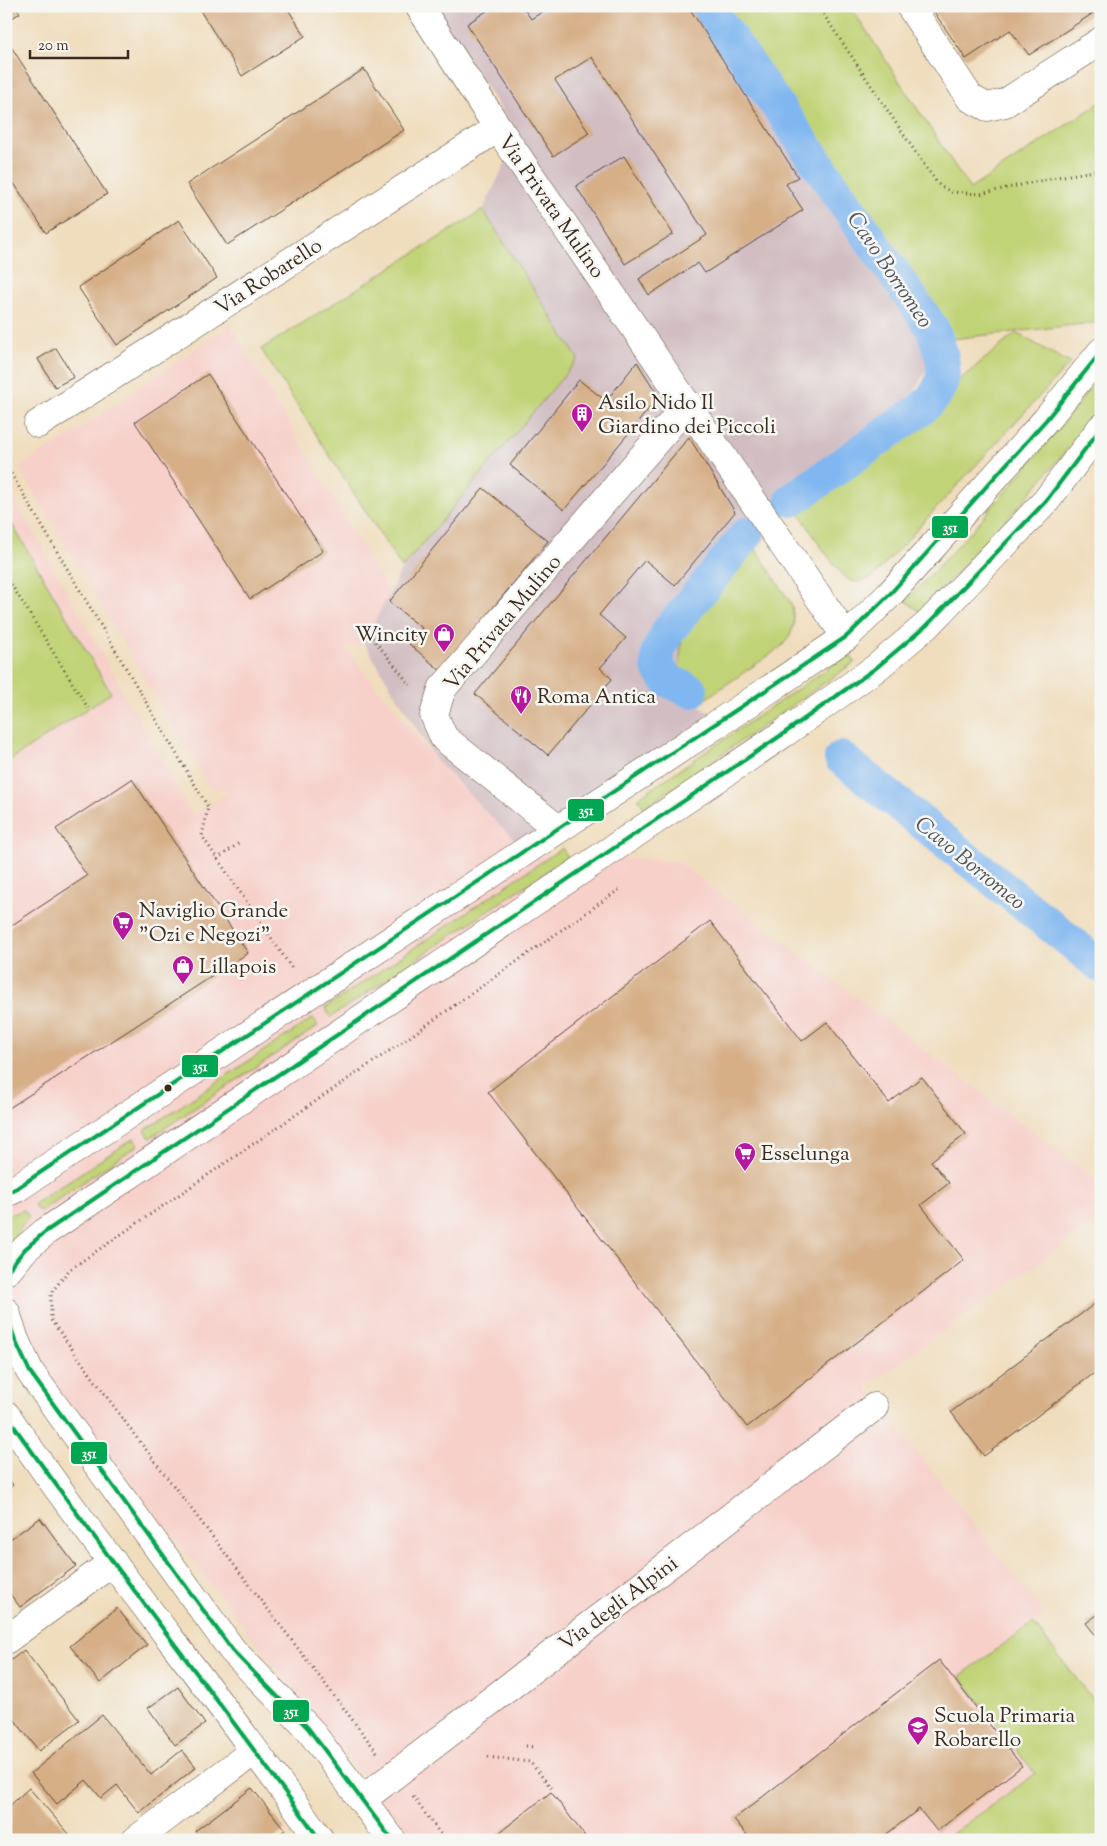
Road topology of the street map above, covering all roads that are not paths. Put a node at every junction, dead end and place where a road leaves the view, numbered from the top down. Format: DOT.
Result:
graph roads {
  1 [pos="419,6"];
  2 [pos="910,6"];
  3 [pos="1101,42"];
  4 [pos="498,128"];
  5 [pos="1101,352"];
  6 [pos="688,404"];
  7 [pos="38,424"];
  8 [pos="1101,428"];
  9 [pos="846,637"];
  10 [pos="558,829"];
  11 [pos="6,1193"];
  12 [pos="7,1274"];
  13 [pos="6,1312"];
  14 [pos="874,1407"];
  15 [pos="6,1415"];
  16 [pos="113,1562"];
  17 [pos="6,1640"];
  18 [pos="254,1751"];
  19 [pos="363,1799"];
  20 [pos="136,1840"];
  21 [pos="320,1840"];
  22 [pos="392,1840"];
  1 -- 4 [label="street, Via Privata Mulino"];
  2 -- 3 [label="street"];
  4 -- 6 [label="street, Via Privata Mulino"];
  4 -- 7 [label="street, Via Robarello"];
  5 -- 9 [label="street"];
  6 -- 9 [label="street, Via Privata Mulino"];
  6 -- 10 [label="street, Via Privata Mulino"];
  8 -- 12 [label="street"];
  9 -- 10 [label="street"];
  10 -- 11 [label="street"];
  13 -- 19 [label="street"];
  14 -- 19 [label="street, Via degli Alpini"];
  15 -- 16 [label="street"];
  16 -- 17 [label="street"];
  16 -- 18 [label="street"];
  18 -- 20 [label="street"];
  18 -- 21 [label="street"];
  19 -- 22 [label="street"];
}
